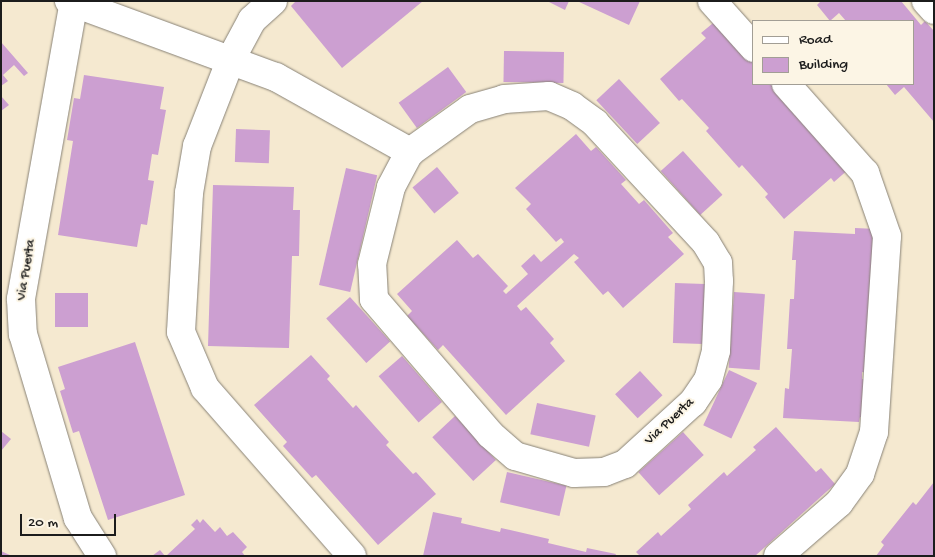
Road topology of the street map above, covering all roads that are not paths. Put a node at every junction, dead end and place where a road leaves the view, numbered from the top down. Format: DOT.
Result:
graph roads {
  1 [pos="274,1"];
  2 [pos="712,1"];
  3 [pos="926,1"];
  4 [pos="72,2"];
  5 [pos="934,10"];
  6 [pos="752,46"];
  7 [pos="231,59"];
  8 [pos="787,85"];
  9 [pos="410,152"];
  10 [pos="102,556"];
  11 [pos="352,556"];
  12 [pos="778,556"];
  1 -- 7 [label="street"];
  2 -- 6 [label="street"];
  3 -- 5 [label="street"];
  4 -- 7 [label="street"];
  4 -- 10 [label="street, Via Puerta"];
  7 -- 9 [label="street"];
  7 -- 11 [label="street"];
  8 -- 12 [label="street"];
  9 -- 9 [label="street, Via Puerta"];
}
